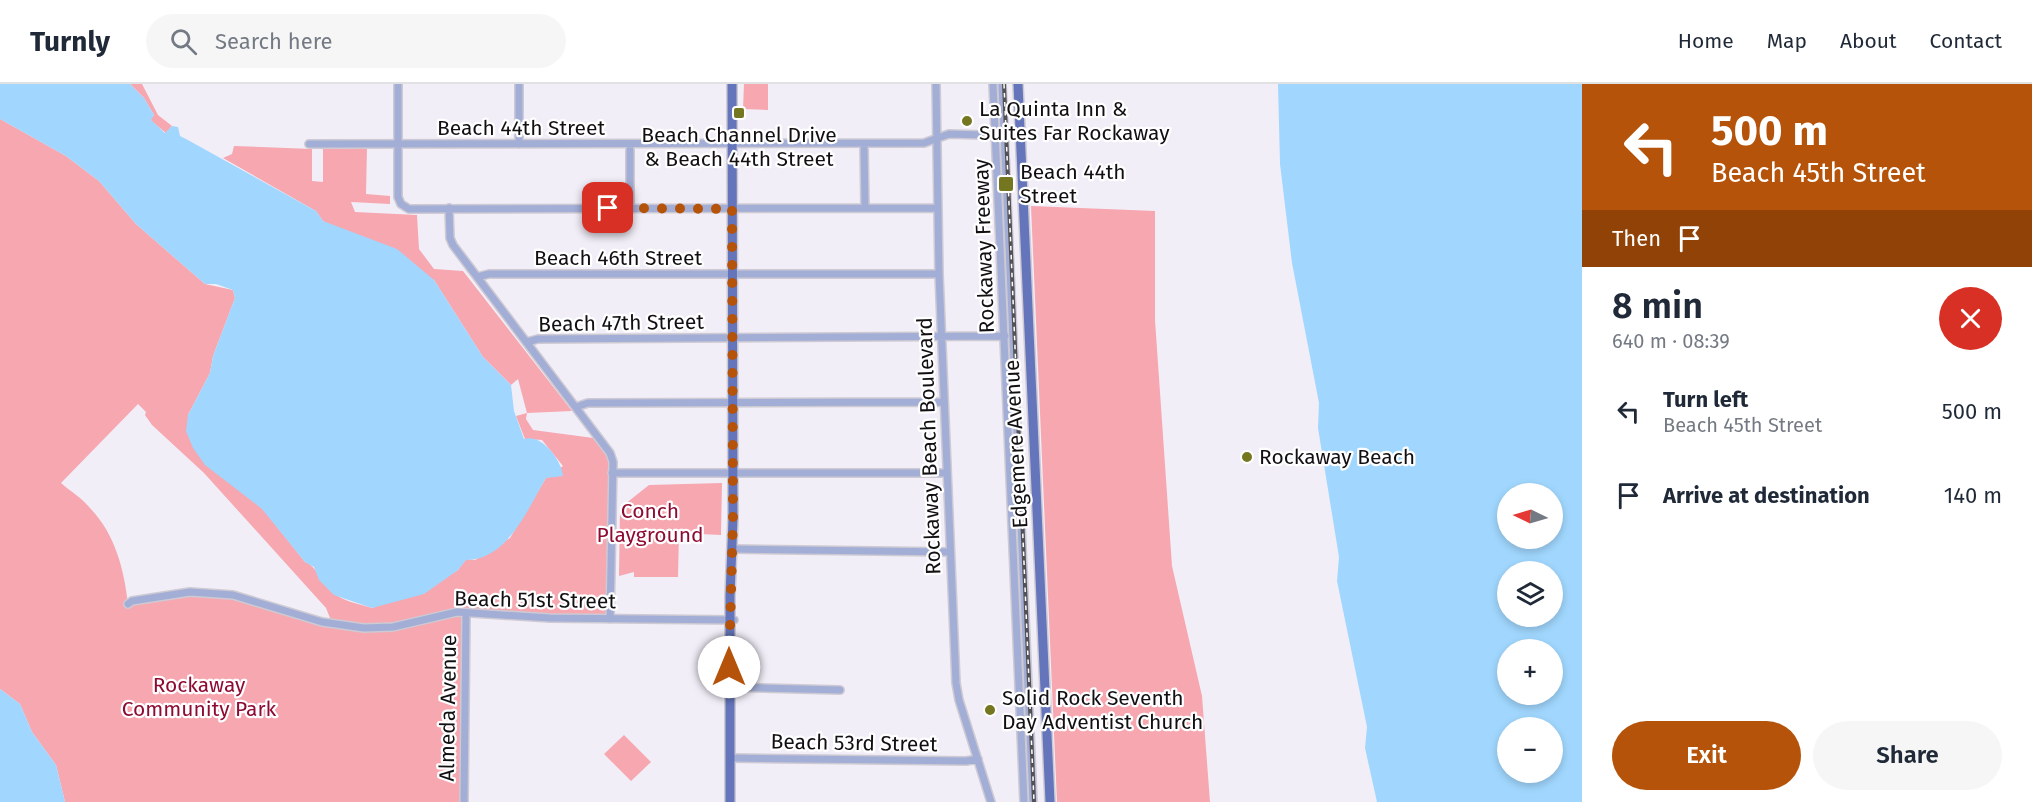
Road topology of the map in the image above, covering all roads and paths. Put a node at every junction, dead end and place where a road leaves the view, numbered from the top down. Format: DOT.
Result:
graph roads {
  1 [pos="398,84"];
  2 [pos="519,84"];
  3 [pos="732,84"];
  4 [pos="936,84"];
  5 [pos="993,84"];
  6 [pos="1002,84"];
  7 [pos="1018,84"];
  8 [pos="996,135"];
  9 [pos="1005,136"];
  10 [pos="1020,136"];
  11 [pos="937,139"];
  12 [pos="309,144"];
  13 [pos="398,144"];
  14 [pos="519,144"];
  15 [pos="630,144"];
  16 [pos="732,144"];
  17 [pos="864,144"];
  18 [pos="449,208"];
  19 [pos="630,208"];
  20 [pos="865,208"];
  21 [pos="938,208"];
  22 [pos="732,209"];
  23 [pos="733,274"];
  24 [pos="939,274"];
  25 [pos="477,277"];
  26 [pos="1029,334"];
  27 [pos="1014,335"];
  28 [pos="1005,336"];
  29 [pos="941,338"];
  30 [pos="733,339"];
  31 [pos="527,342"];
  32 [pos="944,402"];
  33 [pos="733,403"];
  34 [pos="576,407"];
  35 [pos="612,473"];
  36 [pos="733,473"];
  37 [pos="946,473"];
  38 [pos="733,549"];
  39 [pos="950,552"];
  40 [pos="128,604"];
  41 [pos="466,614"];
  42 [pos="610,618"];
  43 [pos="732,620"];
  44 [pos="732,687"];
  45 [pos="840,690"];
  46 [pos="732,758"];
  47 [pos="978,759"];
  48 [pos="464,802"];
  49 [pos="730,802"];
  50 [pos="735,802"];
  51 [pos="992,802"];
  52 [pos="1024,802"];
  53 [pos="1033,802"];
  54 [pos="1050,802"];
  1 -- 13 [label="street"];
  2 -- 14 [label="street"];
  3 -- 16 [label="main road"];
  4 -- 11 [label="street, Rockaway Beach Boulevard"];
  5 -- 8 [label="street, Rockaway Freeway"];
  6 -- 9 [label="street, Rockaway Freeway"];
  7 -- 10 [label="main road, Edgemere Avenue"];
  8 -- 9 [label="street, Beach 44th Street"];
  8 -- 11 [label="street, Beach 44th Street"];
  8 -- 28 [label="street, Rockaway Freeway"];
  9 -- 10 [label="street, Beach 44th Street"];
  9 -- 27 [label="street, Rockaway Freeway"];
  10 -- 26 [label="main road, Edgemere Avenue"];
  11 -- 17 [label="street, Beach 44th Street"];
  11 -- 21 [label="street, Rockaway Beach Boulevard"];
  12 -- 13 [label="street, Beach 44th Street"];
  13 -- 14 [label="street, Beach 44th Street"];
  13 -- 18 [label="street"];
  14 -- 15 [label="street, Beach 44th Street"];
  15 -- 16 [label="street, Beach 44th Street"];
  15 -- 19 [label="street"];
  16 -- 17 [label="street, Beach 44th Street"];
  16 -- 22 [label="main road"];
  17 -- 20 [label="street"];
  18 -- 19 [label="street"];
  18 -- 25 [label="street"];
  19 -- 22 [label="street"];
  20 -- 21 [label="street"];
  20 -- 22 [label="street"];
  21 -- 24 [label="street, Rockaway Beach Boulevard"];
  22 -- 23 [label="main road"];
  23 -- 24 [label="street, Beach 46th Street"];
  23 -- 25 [label="street, Beach 46th Street"];
  23 -- 30 [label="main road"];
  24 -- 29 [label="street, Rockaway Beach Boulevard"];
  25 -- 31 [label="street"];
  26 -- 27 [label="street"];
  26 -- 54 [label="main road, Edgemere Avenue"];
  27 -- 53 [label="street, Rockaway Freeway"];
  28 -- 29 [label="street, Beach 47th Street"];
  28 -- 52 [label="street, Rockaway Freeway"];
  29 -- 30 [label="street, Beach 47th Street"];
  29 -- 32 [label="street, Rockaway Beach Boulevard"];
  30 -- 31 [label="street, Beach 47th Street"];
  30 -- 33 [label="main road"];
  31 -- 34 [label="street"];
  32 -- 33 [label="street"];
  32 -- 37 [label="street, Rockaway Beach Boulevard"];
  33 -- 34 [label="street"];
  33 -- 36 [label="main road"];
  34 -- 35 [label="street"];
  35 -- 36 [label="street"];
  35 -- 42 [label="street"];
  36 -- 37 [label="street"];
  36 -- 38 [label="main road"];
  37 -- 39 [label="street, Rockaway Beach Boulevard"];
  38 -- 39 [label="street"];
  38 -- 43 [label="main road"];
  39 -- 47 [label="street, Rockaway Beach Boulevard"];
  40 -- 41 [label="street, Beach 51st Street"];
  41 -- 42 [label="street, Beach 51st Street"];
  41 -- 48 [label="street, Almeda Avenue"];
  42 -- 43 [label="street, Beach 51st Street"];
  43 -- 44 [label="main road"];
  44 -- 45 [label="street"];
  44 -- 46 [label="main road"];
  46 -- 47 [label="street, Beach 53rd Street"];
  46 -- 49 [label="main road"];
  46 -- 50 [label="main road"];
  47 -- 51 [label="street, Rockaway Beach Boulevard"];
}
